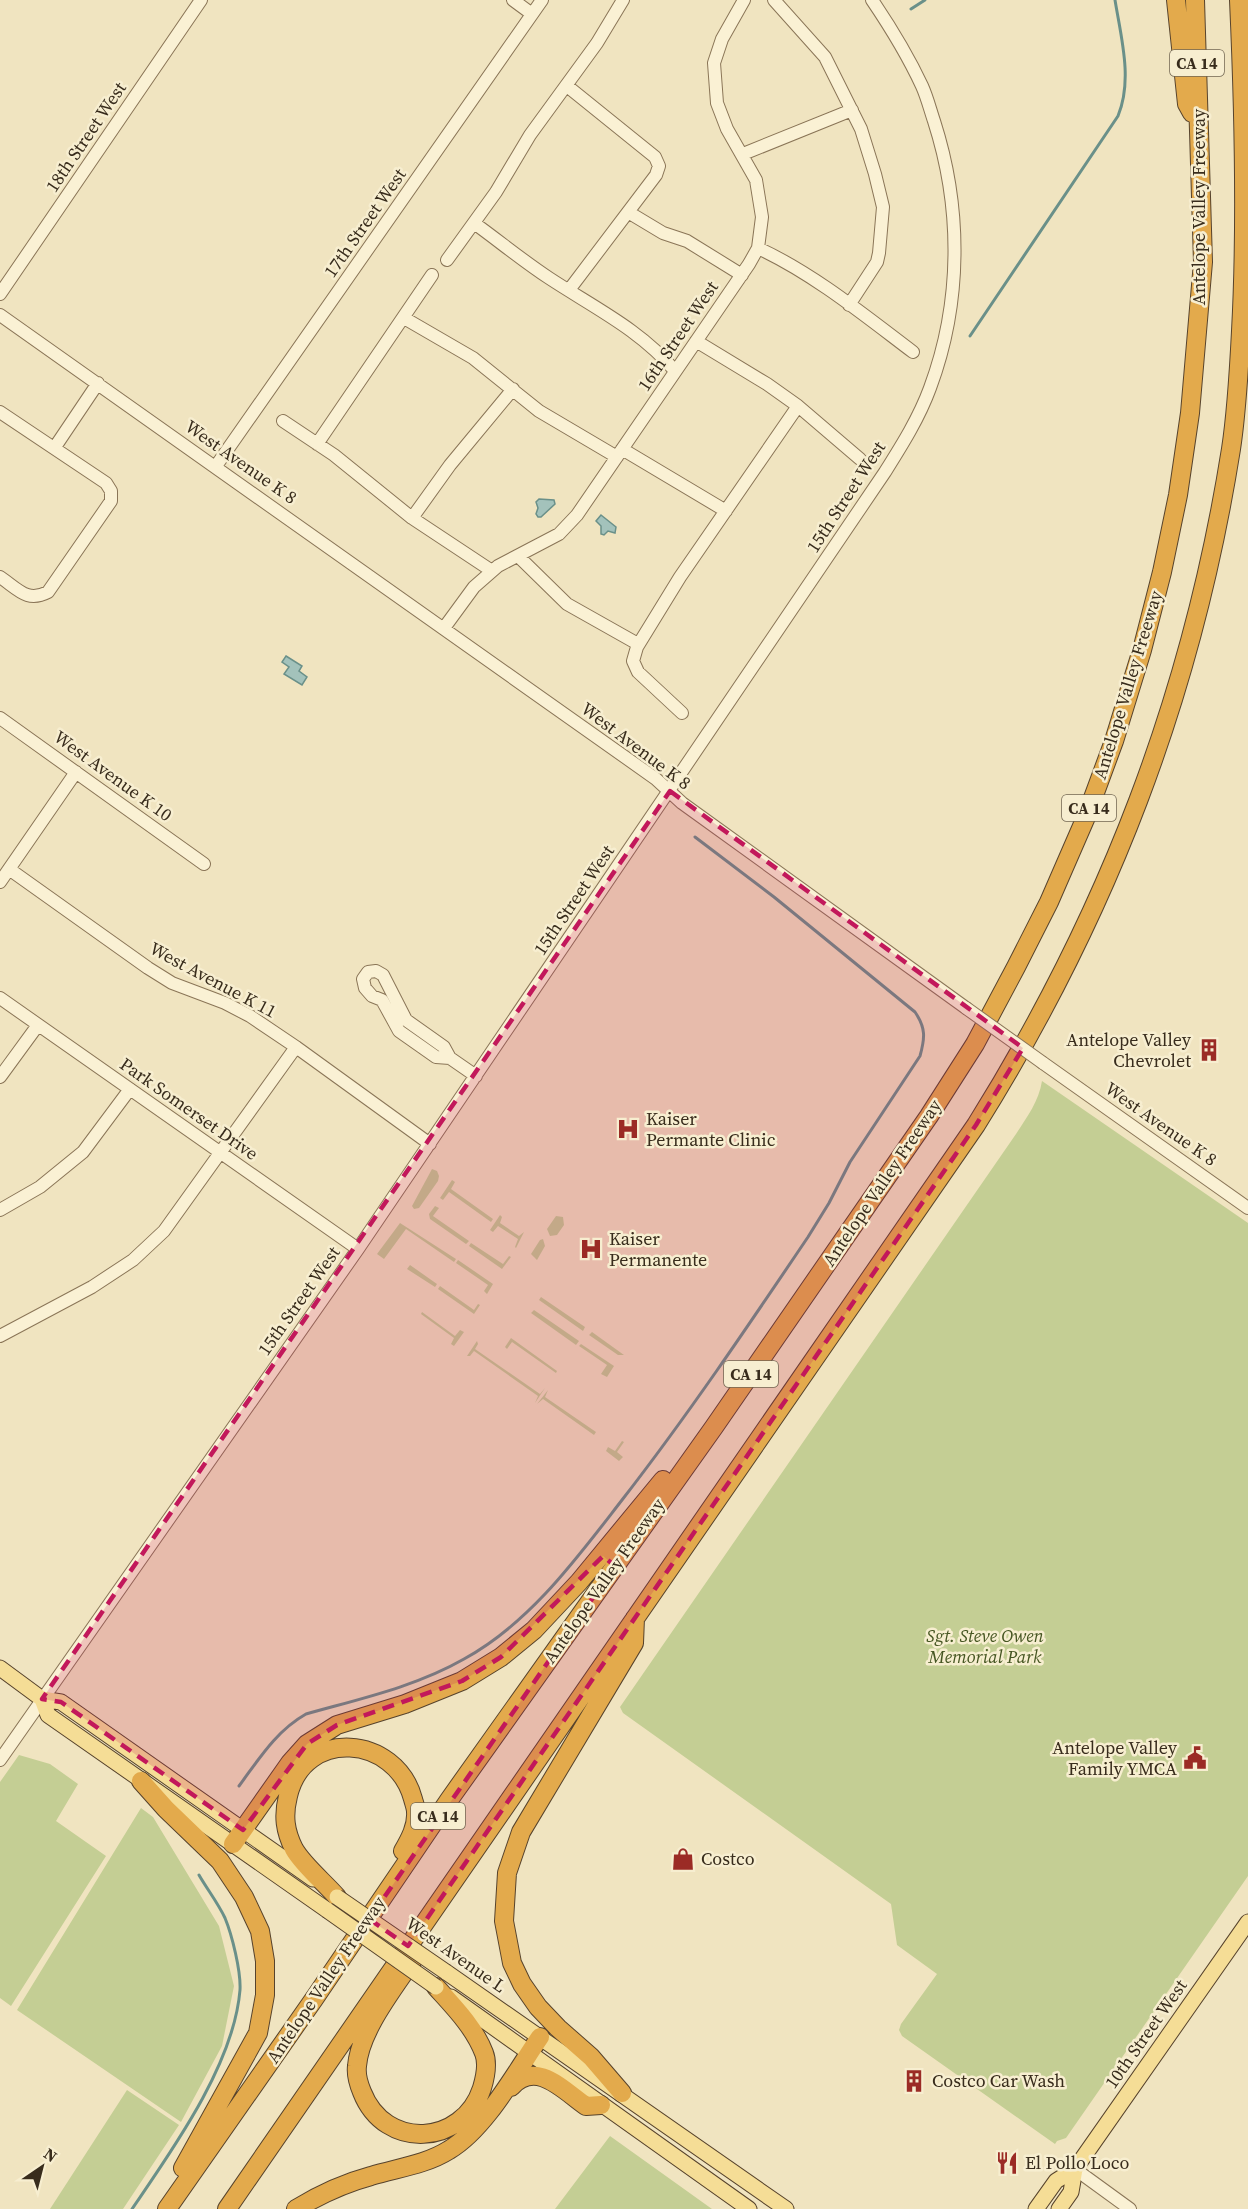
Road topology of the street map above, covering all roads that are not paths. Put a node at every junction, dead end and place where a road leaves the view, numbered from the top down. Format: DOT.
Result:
graph roads {
  1 [pos="201,0"];
  2 [pos="513,0"];
  3 [pos="542,0"];
  4 [pos="622,0"];
  5 [pos="744,0"];
  6 [pos="774,0"];
  7 [pos="872,0"];
  8 [pos="1176,0"];
  9 [pos="1195,0"];
  10 [pos="1239,0"];
  11 [pos="532,14"];
  12 [pos="567,86"];
  13 [pos="852,110"];
  14 [pos="1199,125"];
  15 [pos="743,154"];
  16 [pos="628,212"];
  17 [pos="474,223"];
  18 [pos="758,248"];
  19 [pos="447,260"];
  20 [pos="742,274"];
  21 [pos="432,275"];
  22 [pos="569,290"];
  23 [pos="0,294"];
  24 [pos="849,305"];
  25 [pos="0,315"];
  26 [pos="404,318"];
  27 [pos="696,341"];
  28 [pos="913,352"];
  29 [pos="675,371"];
  30 [pos="98,383"];
  31 [pos="513,389"];
  32 [pos="1248,391"];
  33 [pos="798,406"];
  34 [pos="0,412"];
  35 [pos="283,421"];
  36 [pos="317,444"];
  37 [pos="54,447"];
  38 [pos="1231,448"];
  39 [pos="619,453"];
  40 [pos="860,459"];
  41 [pos="216,466"];
  42 [pos="726,511"];
  43 [pos="412,518"];
  44 [pos="518,556"];
  45 [pos="492,571"];
  46 [pos="0,577"];
  47 [pos="444,628"];
  48 [pos="638,644"];
  49 [pos="682,712"];
  50 [pos="0,718"];
  51 [pos="76,772"];
  52 [pos="670,791"];
  53 [pos="204,864"];
  54 [pos="9,869"];
  55 [pos="0,882"];
  56 [pos="393,992"];
  57 [pos="0,998"];
  58 [pos="382,1000"];
  59 [pos="38,1025"];
  60 [pos="296,1047"];
  61 [pos="450,1058"];
  62 [pos="476,1076"];
  63 [pos="0,1077"];
  64 [pos="130,1089"];
  65 [pos="430,1144"];
  66 [pos="222,1153"];
  67 [pos="1248,1208"];
  68 [pos="0,1210"];
  69 [pos="358,1249"];
  70 [pos="0,1336"];
  71 [pos="714,1427"];
  72 [pos="635,1618"];
  73 [pos="0,1668"];
  74 [pos="42,1699"];
  75 [pos="0,1760"];
  76 [pos="141,1781"];
  77 [pos="238,1837"];
  78 [pos="456,1876"];
  79 [pos="332,1903"];
  80 [pos="1248,1922"];
  81 [pos="441,1979"];
  82 [pos="314,2000"];
  83 [pos="540,2037"];
  84 [pos="529,2053"];
  85 [pos="622,2093"];
  86 [pos="498,2098"];
  87 [pos="601,2105"];
  88 [pos="1076,2169"];
  89 [pos="160,2209"];
  90 [pos="166,2209"];
  91 [pos="227,2209"];
  92 [pos="296,2209"];
  93 [pos="749,2209"];
  94 [pos="786,2209"];
  95 [pos="1036,2209"];
  96 [pos="1059,2209"];
  97 [pos="1130,2209"];
  1 -- 23 [label="street, 18th Street West"];
  2 -- 11 [label="street"];
  3 -- 11 [label="street, 17th Street West"];
  4 -- 12 [label="street"];
  5 -- 15 [label="street, 16th Street West"];
  6 -- 13 [label="street"];
  7 -- 52 [label="street, 15th Street West"];
  8 -- 14 [label="highway"];
  9 -- 14 [label="highway, Antelope Valley Freeway / CA 14"];
  10 -- 38 [label="highway, CA 14"];
  11 -- 41 [label="street, 17th Street West"];
  12 -- 16 [label="street"];
  12 -- 17 [label="street"];
  13 -- 15 [label="street"];
  13 -- 24 [label="street"];
  14 -- 71 [label="highway, Antelope Valley Freeway / CA 14"];
  15 -- 18 [label="street, 16th Street West"];
  16 -- 20 [label="street"];
  16 -- 22 [label="street"];
  17 -- 19 [label="street"];
  17 -- 22 [label="street"];
  18 -- 20 [label="street, 16th Street West"];
  18 -- 24 [label="street"];
  20 -- 27 [label="street, 16th Street West"];
  21 -- 26 [label="street"];
  22 -- 29 [label="street"];
  24 -- 28 [label="street"];
  25 -- 30 [label="street, West Avenue K 8"];
  26 -- 31 [label="street"];
  26 -- 36 [label="street"];
  27 -- 29 [label="street, 16th Street West"];
  27 -- 33 [label="street"];
  29 -- 39 [label="street, 16th Street West"];
  30 -- 37 [label="street"];
  30 -- 41 [label="street, West Avenue K 8"];
  31 -- 39 [label="street"];
  31 -- 43 [label="street"];
  32 -- 38 [label="highway"];
  33 -- 40 [label="street"];
  33 -- 42 [label="street"];
  34 -- 37 [label="street"];
  35 -- 36 [label="street"];
  36 -- 43 [label="street"];
  37 -- 46 [label="street"];
  38 -- 72 [label="highway, CA 14"];
  39 -- 42 [label="street"];
  39 -- 44 [label="street, 16th Street West"];
  41 -- 47 [label="street, West Avenue K 8"];
  42 -- 48 [label="street"];
  43 -- 45 [label="street"];
  44 -- 45 [label="street, 16th Street West"];
  44 -- 48 [label="street"];
  45 -- 47 [label="street, 16th Street West"];
  47 -- 52 [label="street, West Avenue K 8"];
  48 -- 49 [label="street"];
  50 -- 51 [label="street, West Avenue K 10"];
  51 -- 53 [label="street, West Avenue K 10"];
  51 -- 54 [label="street"];
  52 -- 62 [label="street, 15th Street West"];
  52 -- 67 [label="street, West Avenue K 8, bridge"];
  54 -- 55 [label="street"];
  54 -- 60 [label="street, West Avenue K 11"];
  56 -- 58 [label="street"];
  56 -- 58 [label="street"];
  56 -- 61 [label="street"];
  57 -- 59 [label="street, Park Somerset Drive"];
  58 -- 61 [label="street"];
  59 -- 63 [label="street"];
  59 -- 64 [label="street, Park Somerset Drive"];
  60 -- 65 [label="street, West Avenue K 11"];
  60 -- 66 [label="street"];
  61 -- 62 [label="street"];
  62 -- 65 [label="street, 15th Street West"];
  64 -- 66 [label="street, Park Somerset Drive"];
  64 -- 68 [label="street"];
  65 -- 69 [label="street, 15th Street West"];
  66 -- 69 [label="street, Park Somerset Drive"];
  66 -- 70 [label="street"];
  69 -- 74 [label="street, 15th Street West"];
  71 -- 77 [label="highway"];
  71 -- 82 [label="highway, Antelope Valley Freeway / CA 14"];
  72 -- 78 [label="highway, CA 14"];
  72 -- 85 [label="highway"];
  73 -- 74 [label="main road, West Avenue L"];
  74 -- 75 [label="street, 15th Street West"];
  74 -- 76 [label="main road, West Avenue L"];
  74 -- 77 [label="main road, West Avenue L"];
  76 -- 77 [label="main road, West Avenue L"];
  76 -- 89 [label="highway"];
  77 -- 79 [label="main road, West Avenue L"];
  78 -- 81 [label="highway"];
  78 -- 91 [label="highway, CA 14"];
  79 -- 81 [label="main road, West Avenue L, bridge"];
  79 -- 82 [label="highway"];
  80 -- 88 [label="main road, 10th Street West"];
  81 -- 83 [label="main road, West Avenue L"];
  81 -- 84 [label="main road, West Avenue L"];
  82 -- 90 [label="highway, Antelope Valley Freeway / CA 14"];
  83 -- 84 [label="highway"];
  83 -- 85 [label="main road, West Avenue L"];
  84 -- 86 [label="highway"];
  84 -- 87 [label="main road, West Avenue L"];
  85 -- 94 [label="main road, West Avenue L"];
  86 -- 87 [label="highway"];
  86 -- 92 [label="highway"];
  87 -- 93 [label="main road, West Avenue L"];
  88 -- 95 [label="main road, 10th Street West"];
  88 -- 96 [label="main road, 10th Street West"];
  88 -- 97 [label="street"];
}
